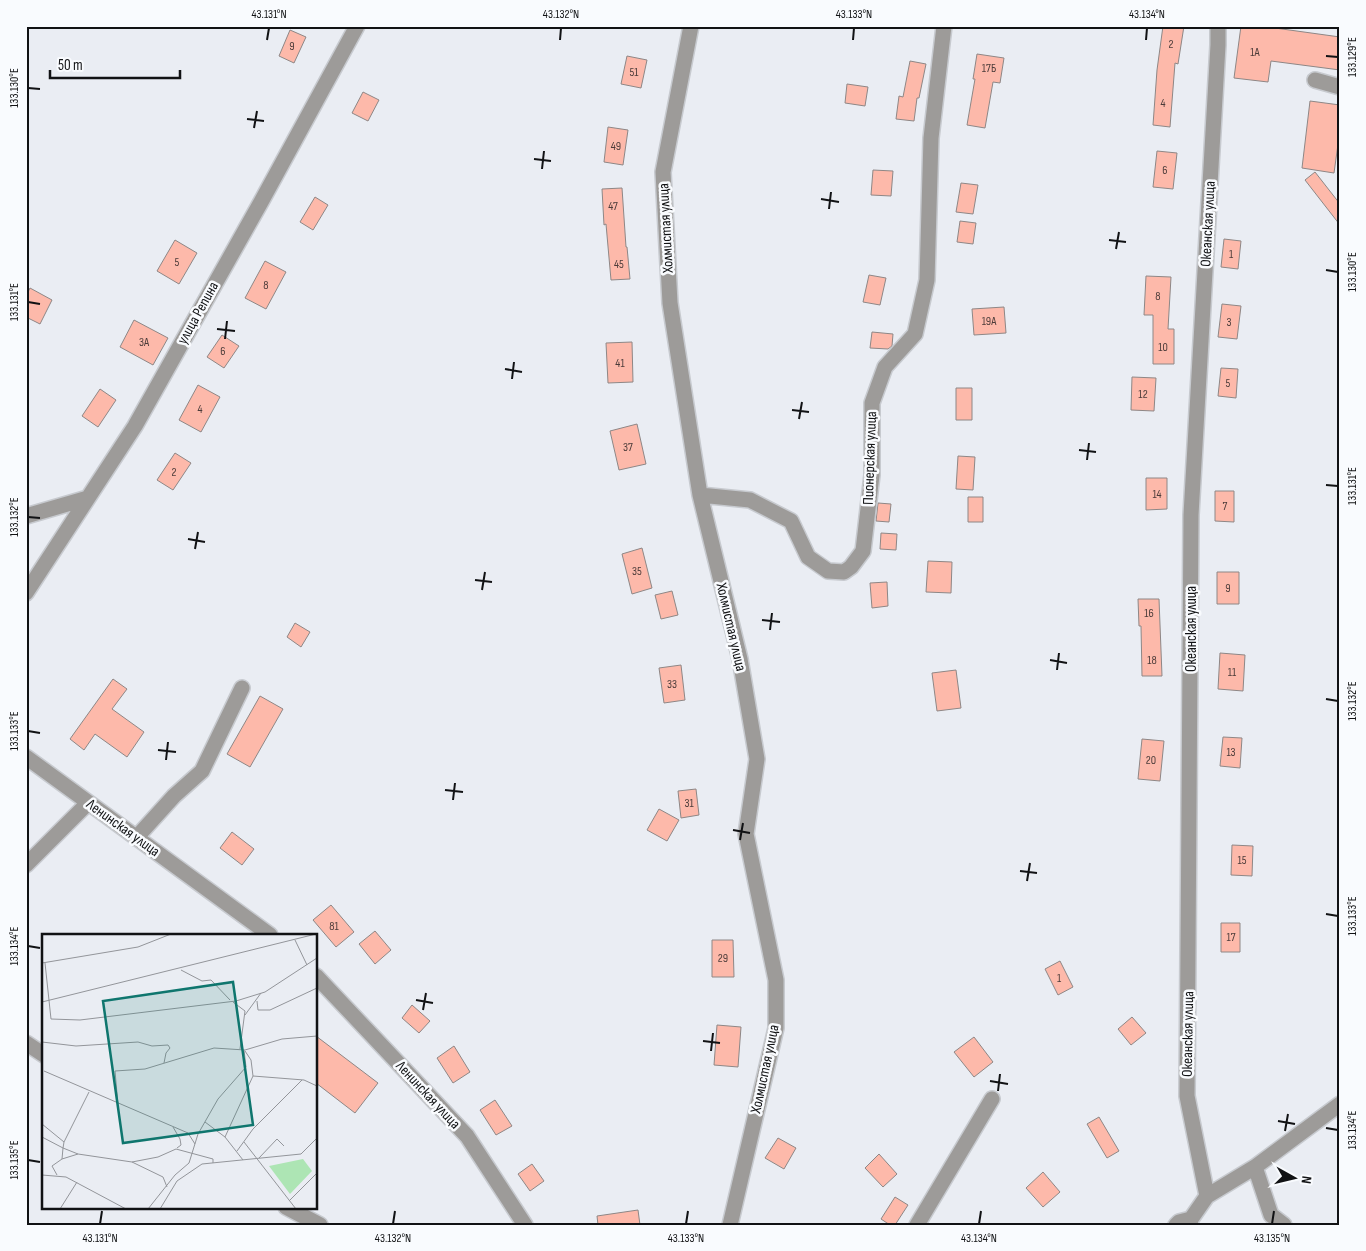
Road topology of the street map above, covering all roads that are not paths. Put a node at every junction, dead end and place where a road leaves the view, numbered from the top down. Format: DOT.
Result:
graph roads {
  1 [pos="357,26"];
  2 [pos="690,26"];
  3 [pos="944,26"];
  4 [pos="1218,26"];
  5 [pos="1315,80"];
  6 [pos="1340,87"];
  7 [pos="700,495"];
  8 [pos="88,498"];
  9 [pos="26,516"];
  10 [pos="26,593"];
  11 [pos="242,688"];
  12 [pos="26,757"];
  13 [pos="88,803"];
  14 [pos="136,838"];
  15 [pos="26,865"];
  16 [pos="269,934"];
  17 [pos="318,978"];
  18 [pos="26,1043"];
  19 [pos="42,1054"];
  20 [pos="992,1099"];
  21 [pos="1340,1104"];
  22 [pos="1255,1167"];
  23 [pos="1207,1196"];
  24 [pos="288,1208"];
  25 [pos="1190,1222"];
  26 [pos="320,1225"];
  27 [pos="525,1225"];
  28 [pos="730,1225"];
  29 [pos="917,1225"];
  30 [pos="1176,1225"];
  31 [pos="1284,1225"];
  1 -- 8 [label="street, улица Репина"];
  2 -- 7 [label="street, Холмистая улица"];
  3 -- 7 [label="street, Пионерская улица"];
  4 -- 23 [label="street, Океанская улица"];
  5 -- 6 [label="street"];
  7 -- 28 [label="street, Холмистая улица"];
  8 -- 9 [label="street"];
  8 -- 10 [label="street, улица Репина"];
  11 -- 14 [label="street"];
  12 -- 13 [label="street, Ленинская улица"];
  13 -- 14 [label="street, Ленинская улица"];
  13 -- 15 [label="street"];
  14 -- 16 [label="street, Ленинская улица"];
  17 -- 27 [label="street, Ленинская улица"];
  18 -- 19 [label="street"];
  20 -- 29 [label="street"];
  21 -- 22 [label="street"];
  22 -- 23 [label="street"];
  22 -- 31 [label="street"];
  23 -- 25 [label="street"];
  24 -- 26 [label="street"];
  25 -- 30 [label="street"];
}
